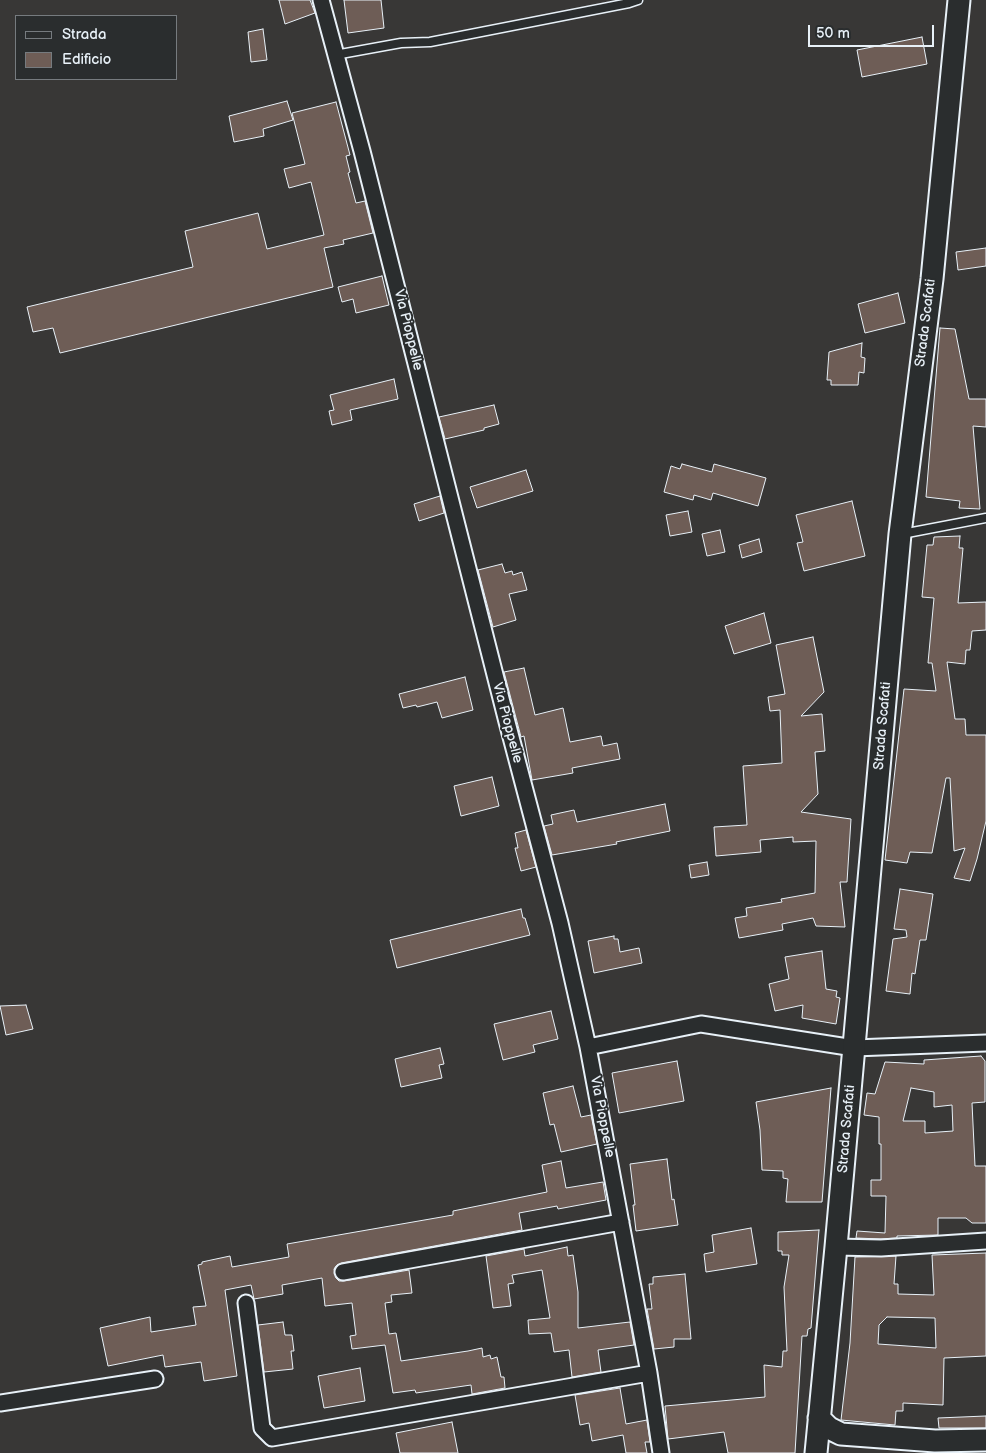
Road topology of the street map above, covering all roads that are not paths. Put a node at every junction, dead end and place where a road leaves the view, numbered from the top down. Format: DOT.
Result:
graph roads {
  1 [pos="321,0"];
  2 [pos="638,0"];
  3 [pos="959,0"];
  4 [pos="335,55"];
  5 [pos="986,518"];
  6 [pos="900,534"];
  7 [pos="986,1043"];
  8 [pos="588,1047"];
  9 [pos="854,1048"];
  10 [pos="622,1222"];
  11 [pos="986,1241"];
  12 [pos="836,1248"];
  13 [pos="343,1272"];
  14 [pos="246,1303"];
  15 [pos="649,1373"];
  16 [pos="155,1379"];
  17 [pos="0,1404"];
  18 [pos="819,1418"];
  19 [pos="986,1440"];
  20 [pos="661,1453"];
  21 [pos="816,1453"];
  1 -- 4 [label="street, Via Pioppelle"];
  2 -- 4 [label="lane"];
  3 -- 6 [label="street, Strada Scafati"];
  4 -- 8 [label="street, Via Pioppelle"];
  5 -- 6 [label="lane"];
  6 -- 9 [label="street, Strada Scafati"];
  7 -- 9 [label="street"];
  8 -- 9 [label="street"];
  8 -- 10 [label="street, Via Pioppelle"];
  9 -- 12 [label="street, Strada Scafati"];
  10 -- 13 [label="street"];
  10 -- 15 [label="street, Via Pioppelle"];
  11 -- 12 [label="street"];
  12 -- 18 [label="street, Strada Scafati"];
  14 -- 15 [label="street"];
  15 -- 20 [label="street, Via Pioppelle"];
  16 -- 17 [label="street"];
  18 -- 19 [label="street"];
  18 -- 21 [label="street, Strada Scafati"];
}
